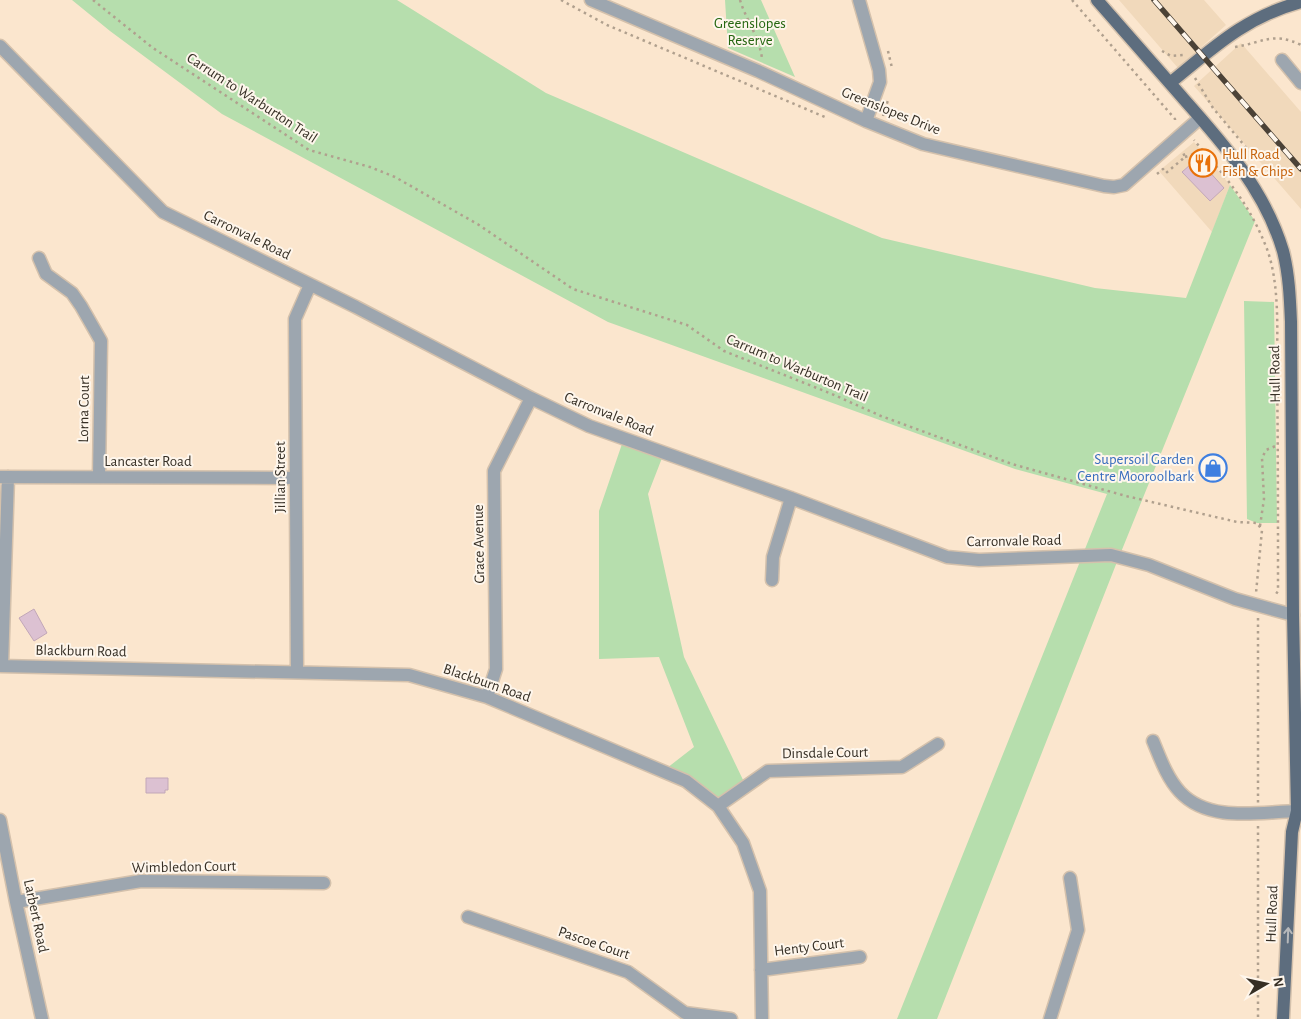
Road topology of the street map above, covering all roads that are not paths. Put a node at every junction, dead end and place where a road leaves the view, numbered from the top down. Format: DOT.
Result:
graph roads {
  1 [pos="591,0"];
  2 [pos="859,0"];
  3 [pos="1097,0"];
  4 [pos="1301,2"];
  5 [pos="1285,3"];
  6 [pos="0,46"];
  7 [pos="1282,60"];
  8 [pos="1170,84"];
  9 [pos="1301,84"];
  10 [pos="1200,118"];
  11 [pos="866,121"];
  12 [pos="38,258"];
  13 [pos="310,285"];
  14 [pos="531,398"];
  15 [pos="4,477"];
  16 [pos="99,477"];
  17 [pos="296,478"];
  18 [pos="1297,487"];
  19 [pos="791,498"];
  20 [pos="772,580"];
  21 [pos="1292,615"];
  22 [pos="1,666"];
  23 [pos="298,672"];
  24 [pos="487,697"];
  25 [pos="1153,741"];
  26 [pos="938,744"];
  27 [pos="718,806"];
  28 [pos="1299,816"];
  29 [pos="0,820"];
  30 [pos="1070,878"];
  31 [pos="324,883"];
  32 [pos="16,902"];
  33 [pos="468,917"];
  34 [pos="860,957"];
  35 [pos="761,970"];
  36 [pos="42,1019"];
  37 [pos="731,1019"];
  38 [pos="762,1019"];
  39 [pos="1050,1019"];
  40 [pos="1283,1019"];
  1 -- 11 [label="street, Greenslopes Drive"];
  2 -- 11 [label="street"];
  3 -- 8 [label="main road, Hull Road"];
  4 -- 5 [label="main road"];
  5 -- 8 [label="main road"];
  6 -- 13 [label="street, Carronvale Road"];
  7 -- 9 [label="street"];
  8 -- 10 [label="main road, Hull Road"];
  10 -- 11 [label="street, Greenslopes Drive"];
  10 -- 18 [label="main road, Hull Road"];
  12 -- 16 [label="street, Lorna Court"];
  13 -- 14 [label="street, Carronvale Road"];
  13 -- 17 [label="street, Jillian Street"];
  14 -- 19 [label="street, Carronvale Road"];
  14 -- 24 [label="street, Grace Avenue"];
  15 -- 16 [label="street, Lancaster Road"];
  15 -- 22 [label="street"];
  16 -- 17 [label="street, Lancaster Road"];
  17 -- 23 [label="street, Jillian Street"];
  18 -- 21 [label="main road, Hull Road"];
  19 -- 20 [label="street"];
  19 -- 21 [label="street, Carronvale Road"];
  21 -- 28 [label="main road, Hull Road"];
  22 -- 23 [label="street, Blackburn Road"];
  23 -- 24 [label="street, Blackburn Road"];
  24 -- 27 [label="street, Blackburn Road"];
  25 -- 28 [label="street"];
  26 -- 27 [label="street, Dinsdale Court"];
  27 -- 35 [label="street, Blackburn Road"];
  40 -- 28 [label="main road, Hull Road, one-way"];
  29 -- 32 [label="street, Larbert Road"];
  30 -- 39 [label="street"];
  31 -- 32 [label="street, Wimbledon Court"];
  32 -- 36 [label="street, Larbert Road"];
  33 -- 37 [label="street, Pascoe Court"];
  34 -- 35 [label="street, Henty Court"];
  35 -- 38 [label="street, Blackburn Road"];
}
